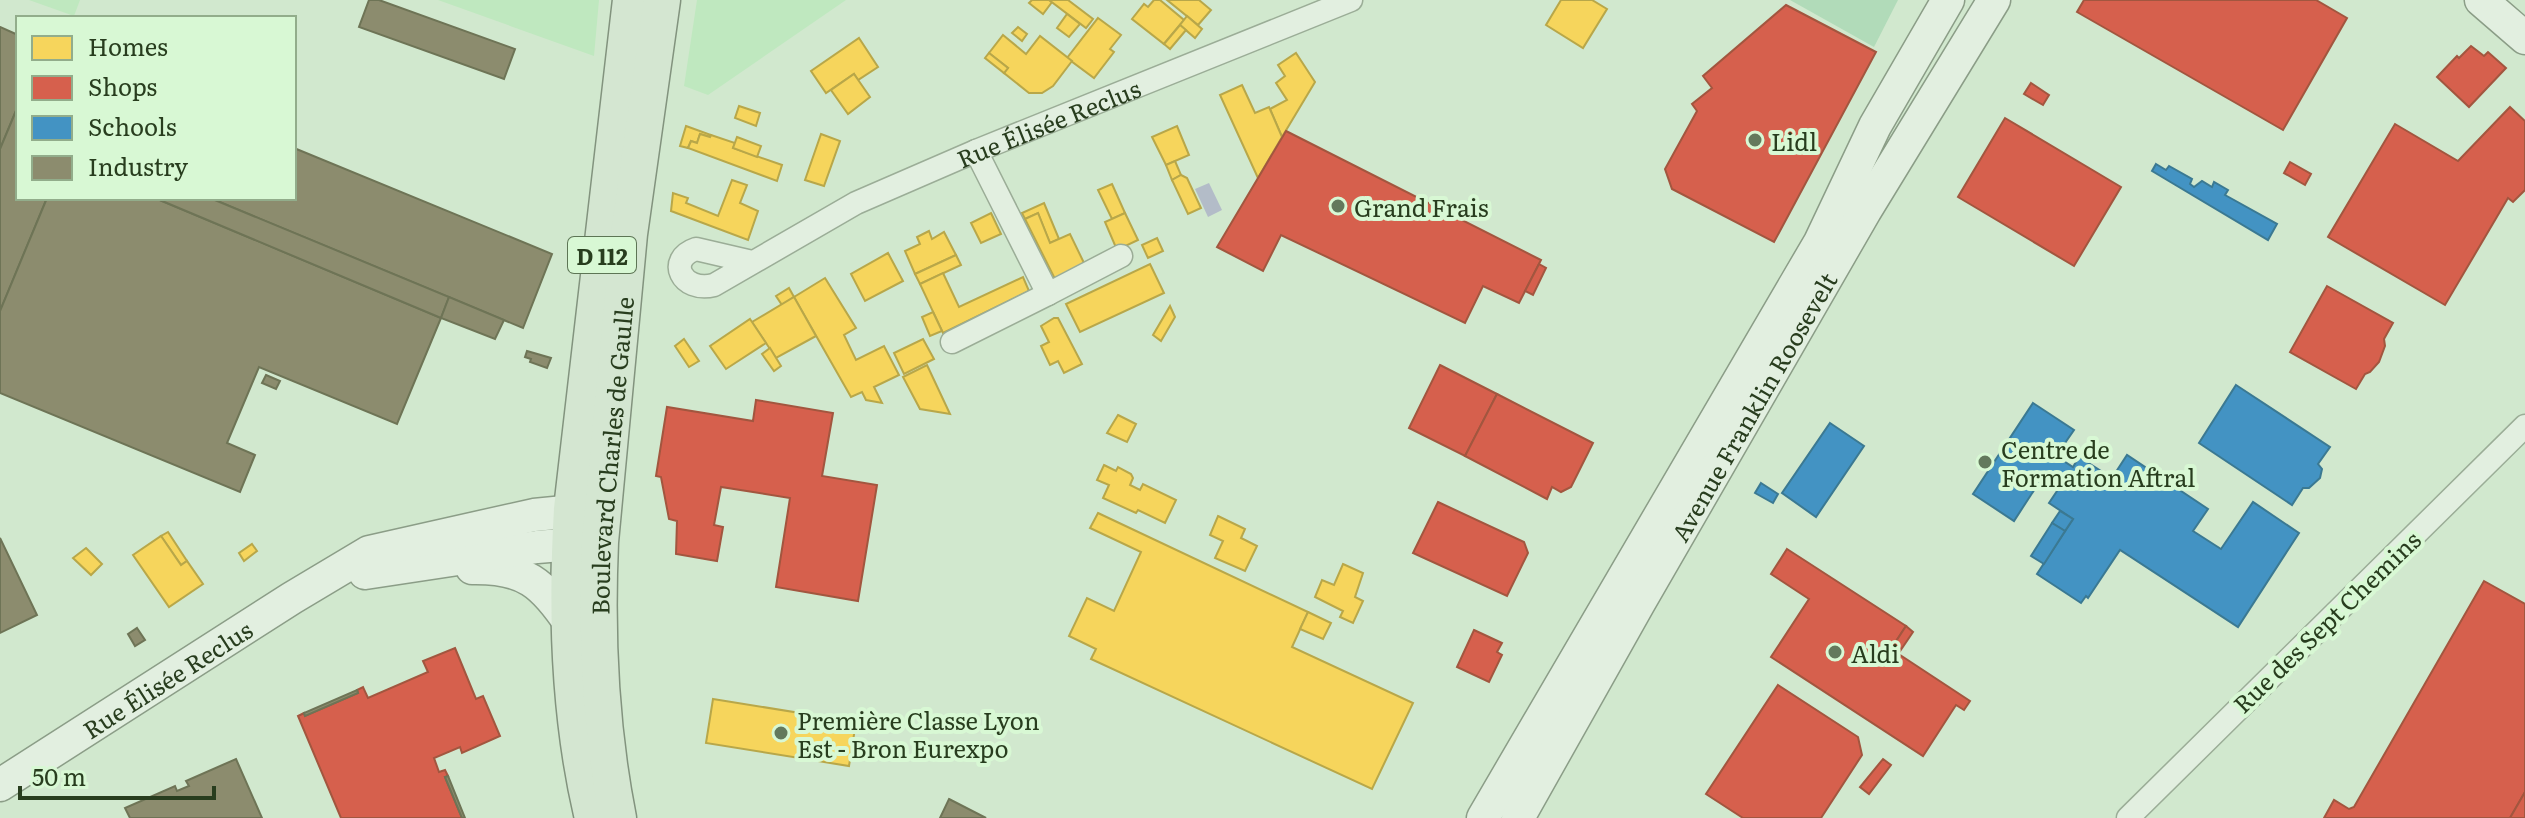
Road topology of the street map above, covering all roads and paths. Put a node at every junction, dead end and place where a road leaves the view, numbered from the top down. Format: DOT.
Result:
graph roads {
  1 [pos="631,0"];
  2 [pos="662,0"];
  3 [pos="1351,0"];
  4 [pos="1948,0"];
  5 [pos="1994,0"];
  6 [pos="2481,0"];
  7 [pos="2525,38"];
  8 [pos="976,151"];
  9 [pos="1121,256"];
  10 [pos="752,262"];
  11 [pos="1048,294"];
  12 [pos="1767,333"];
  13 [pos="952,342"];
  14 [pos="1762,390"];
  15 [pos="2525,426"];
  16 [pos="586,526"];
  17 [pos="369,572"];
  18 [pos="292,598"];
  19 [pos="571,625"];
  20 [pos="0,785"];
  21 [pos="593,818"];
  22 [pos="618,818"];
  23 [pos="1483,818"];
  24 [pos="1518,818"];
  25 [pos="2128,818"];
  1 -- 16 [label="main road, D 112"];
  2 -- 16 [label="main road, Boulevard Charles de Gaulle / D 112"];
  3 -- 8 [label="street, Rue Élisée Reclus"];
  4 -- 12 [label="street, Avenue Franklin Roosevelt"];
  5 -- 14 [label="street, Avenue Franklin Roosevelt"];
  6 -- 7 [label="street"];
  8 -- 10 [label="street, Rue Élisée Reclus"];
  8 -- 11 [label="street"];
  9 -- 11 [label="street"];
  11 -- 13 [label="street"];
  12 -- 14 [label="street"];
  12 -- 23 [label="street, Avenue Franklin Roosevelt"];
  14 -- 24 [label="street, Avenue Franklin Roosevelt"];
  15 -- 25 [label="street, Rue des Sept Chemins"];
  16 -- 17 [label="street, Rue Élisée Reclus"];
  16 -- 18 [label="street, Rue Élisée Reclus"];
  16 -- 19 [label="main road, Boulevard Charles de Gaulle / D 112"];
  16 -- 22 [label="main road, Boulevard Charles de Gaulle / D 112"];
  17 -- 18 [label="street, Rue Élisée Reclus"];
  17 -- 19 [label="street, Rue Élisée Reclus"];
  18 -- 20 [label="street, Rue Élisée Reclus"];
  19 -- 21 [label="main road, Boulevard Charles de Gaulle / D 112"];
}
